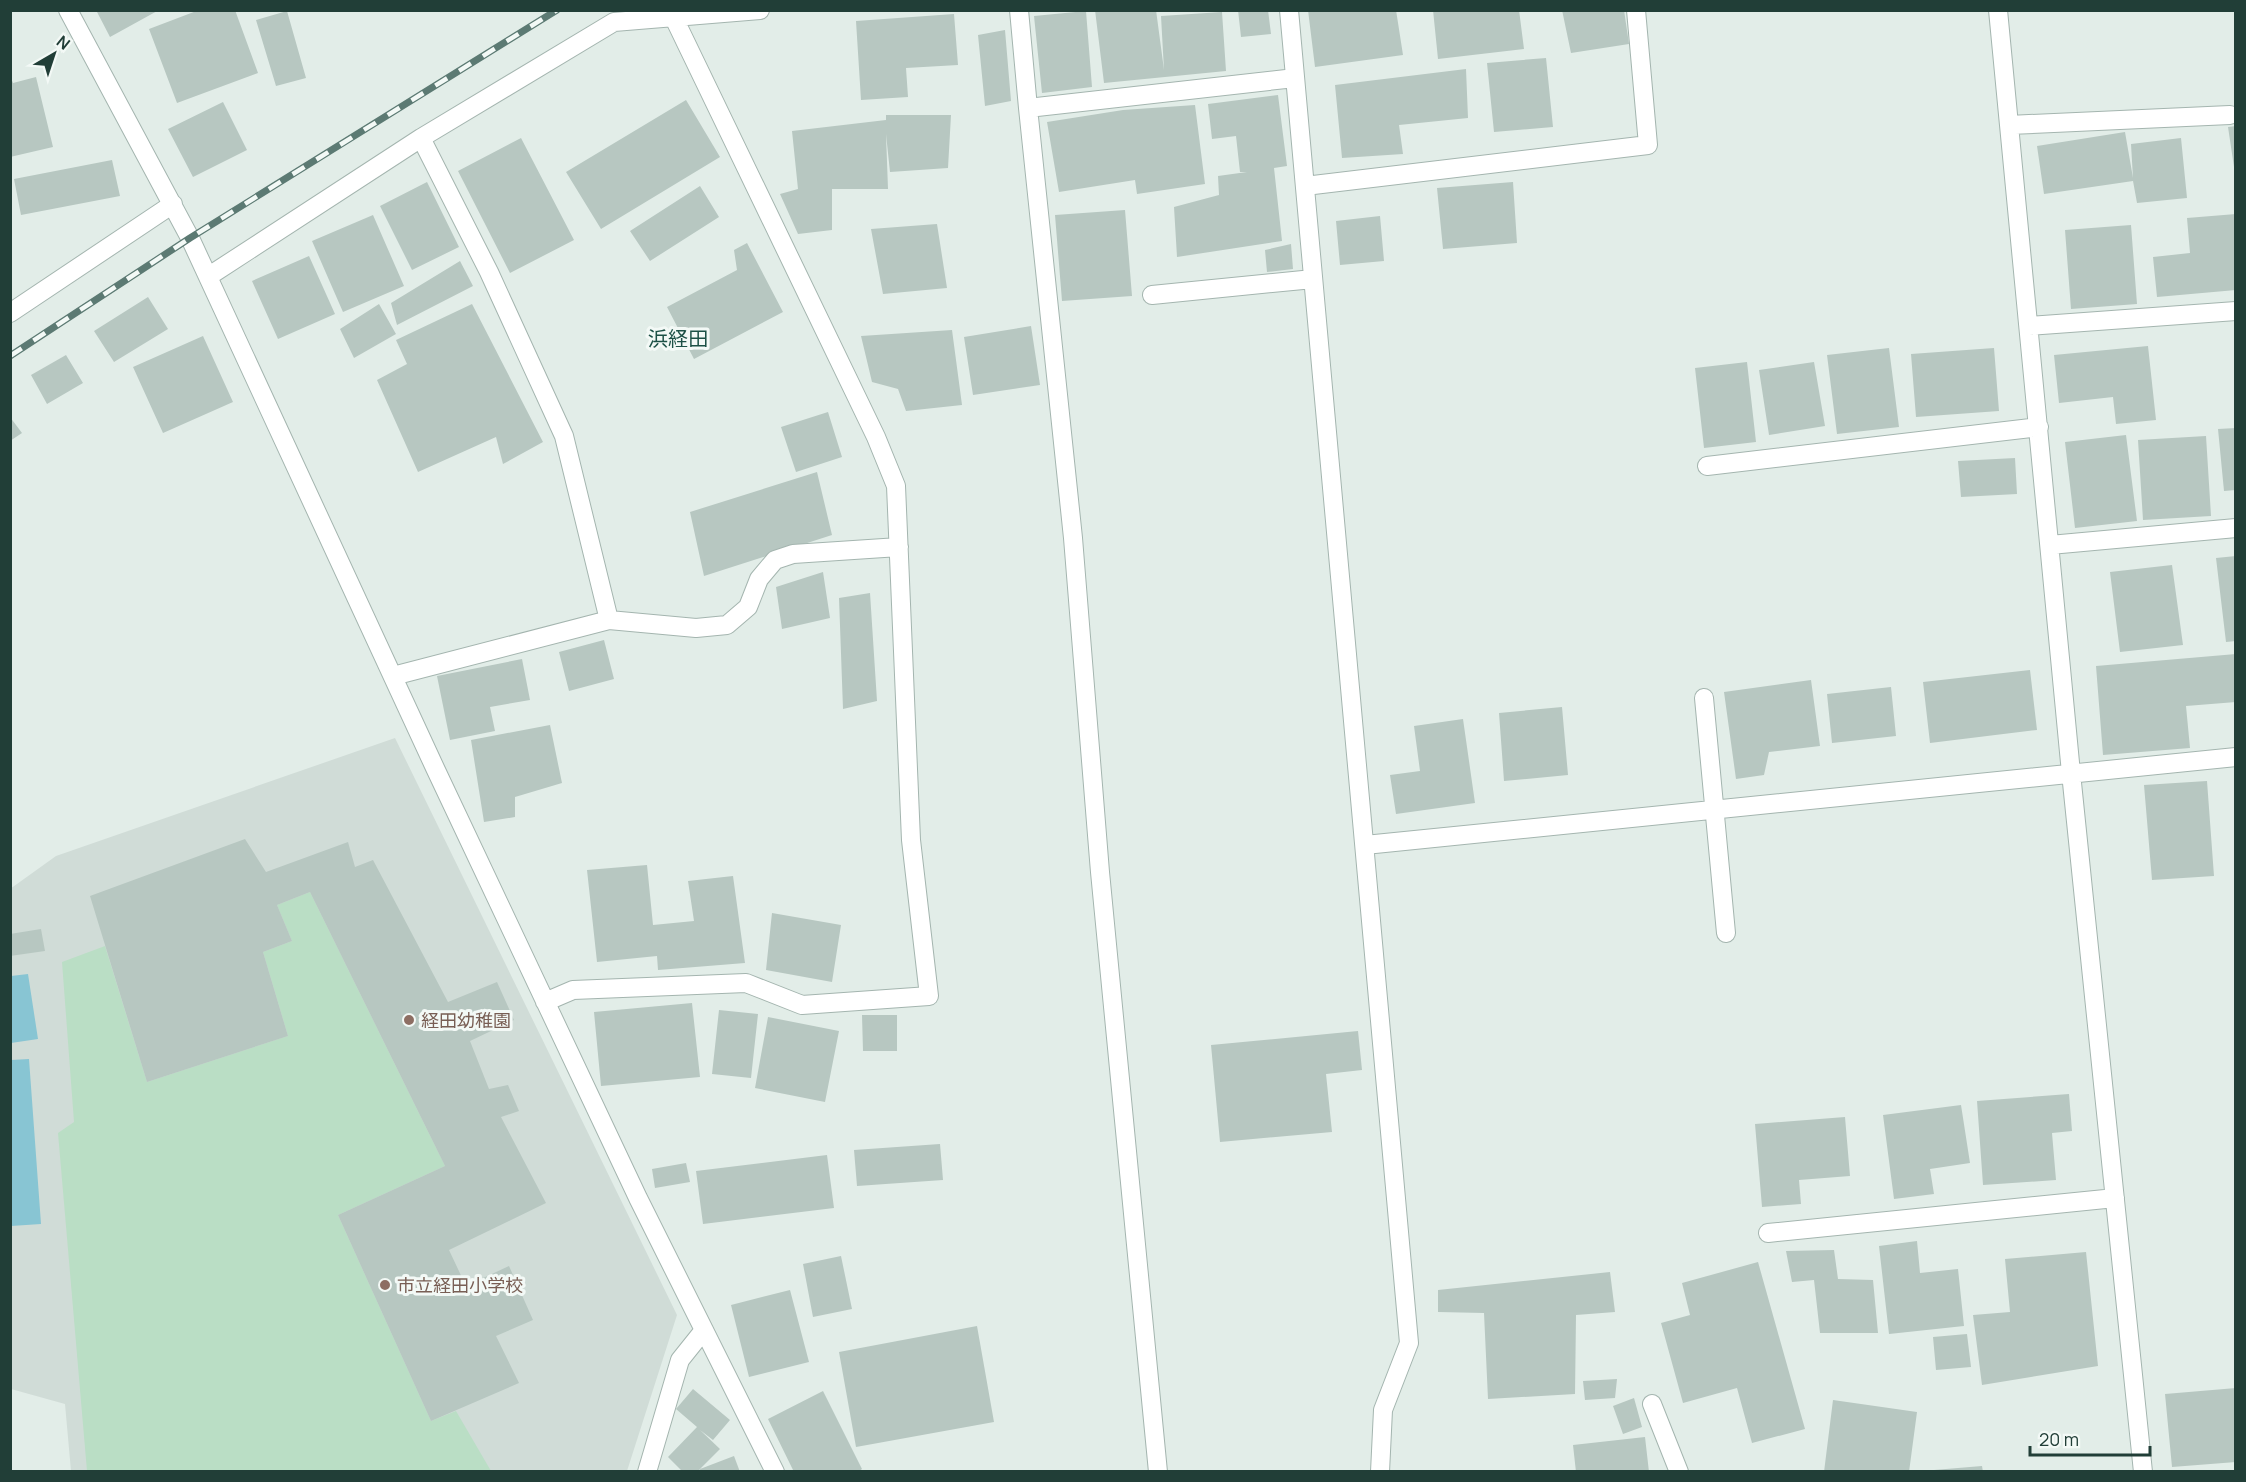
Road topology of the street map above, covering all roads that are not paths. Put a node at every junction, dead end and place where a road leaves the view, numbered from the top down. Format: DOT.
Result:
graph roads {
  1 [pos="68,10"];
  2 [pos="760,10"];
  3 [pos="1019,10"];
  4 [pos="1289,10"];
  5 [pos="1636,10"];
  6 [pos="1998,10"];
  7 [pos="674,18"];
  8 [pos="1295,78"];
  9 [pos="1029,108"];
  10 [pos="2230,115"];
  11 [pos="2009,125"];
  12 [pos="421,138"];
  13 [pos="1305,186"];
  14 [pos="173,204"];
  15 [pos="208,276"];
  16 [pos="1313,279"];
  17 [pos="1152,295"];
  18 [pos="2235,311"];
  19 [pos="10,313"];
  20 [pos="2029,326"];
  21 [pos="2039,427"];
  22 [pos="1707,466"];
  23 [pos="2235,528"];
  24 [pos="2050,545"];
  25 [pos="899,547"];
  26 [pos="609,620"];
  27 [pos="393,676"];
  28 [pos="1704,698"];
  29 [pos="2235,757"];
  30 [pos="2071,773"];
  31 [pos="1716,809"];
  32 [pos="1365,845"];
  33 [pos="1726,933"];
  34 [pos="545,1002"];
  35 [pos="2115,1198"];
  36 [pos="1768,1233"];
  37 [pos="704,1330"];
  38 [pos="1652,1404"];
  39 [pos="647,1472"];
  40 [pos="775,1472"];
  41 [pos="1158,1472"];
  42 [pos="1380,1472"];
  43 [pos="1679,1472"];
  44 [pos="2143,1472"];
  1 -- 14 [label="street"];
  2 -- 7 [label="street"];
  3 -- 9 [label="street"];
  4 -- 8 [label="street"];
  5 -- 13 [label="street"];
  6 -- 11 [label="street"];
  7 -- 12 [label="street"];
  7 -- 25 [label="street"];
  8 -- 9 [label="street"];
  8 -- 13 [label="street"];
  9 -- 41 [label="street"];
  10 -- 11 [label="street"];
  11 -- 20 [label="street"];
  12 -- 15 [label="street"];
  12 -- 26 [label="street"];
  13 -- 16 [label="street"];
  14 -- 15 [label="street"];
  14 -- 19 [label="street"];
  15 -- 27 [label="street"];
  16 -- 17 [label="street"];
  16 -- 32 [label="street"];
  18 -- 20 [label="street"];
  20 -- 21 [label="street"];
  21 -- 22 [label="street"];
  21 -- 24 [label="street"];
  23 -- 24 [label="street"];
  24 -- 30 [label="street"];
  25 -- 26 [label="street"];
  25 -- 34 [label="street"];
  26 -- 27 [label="street"];
  27 -- 34 [label="street"];
  28 -- 31 [label="street"];
  29 -- 30 [label="street"];
  30 -- 31 [label="street"];
  30 -- 35 [label="street"];
  31 -- 32 [label="street"];
  31 -- 33 [label="street"];
  32 -- 42 [label="street"];
  34 -- 37 [label="street"];
  35 -- 36 [label="street"];
  35 -- 44 [label="street"];
  37 -- 39 [label="street"];
  37 -- 40 [label="street"];
  38 -- 43 [label="street"];
}
